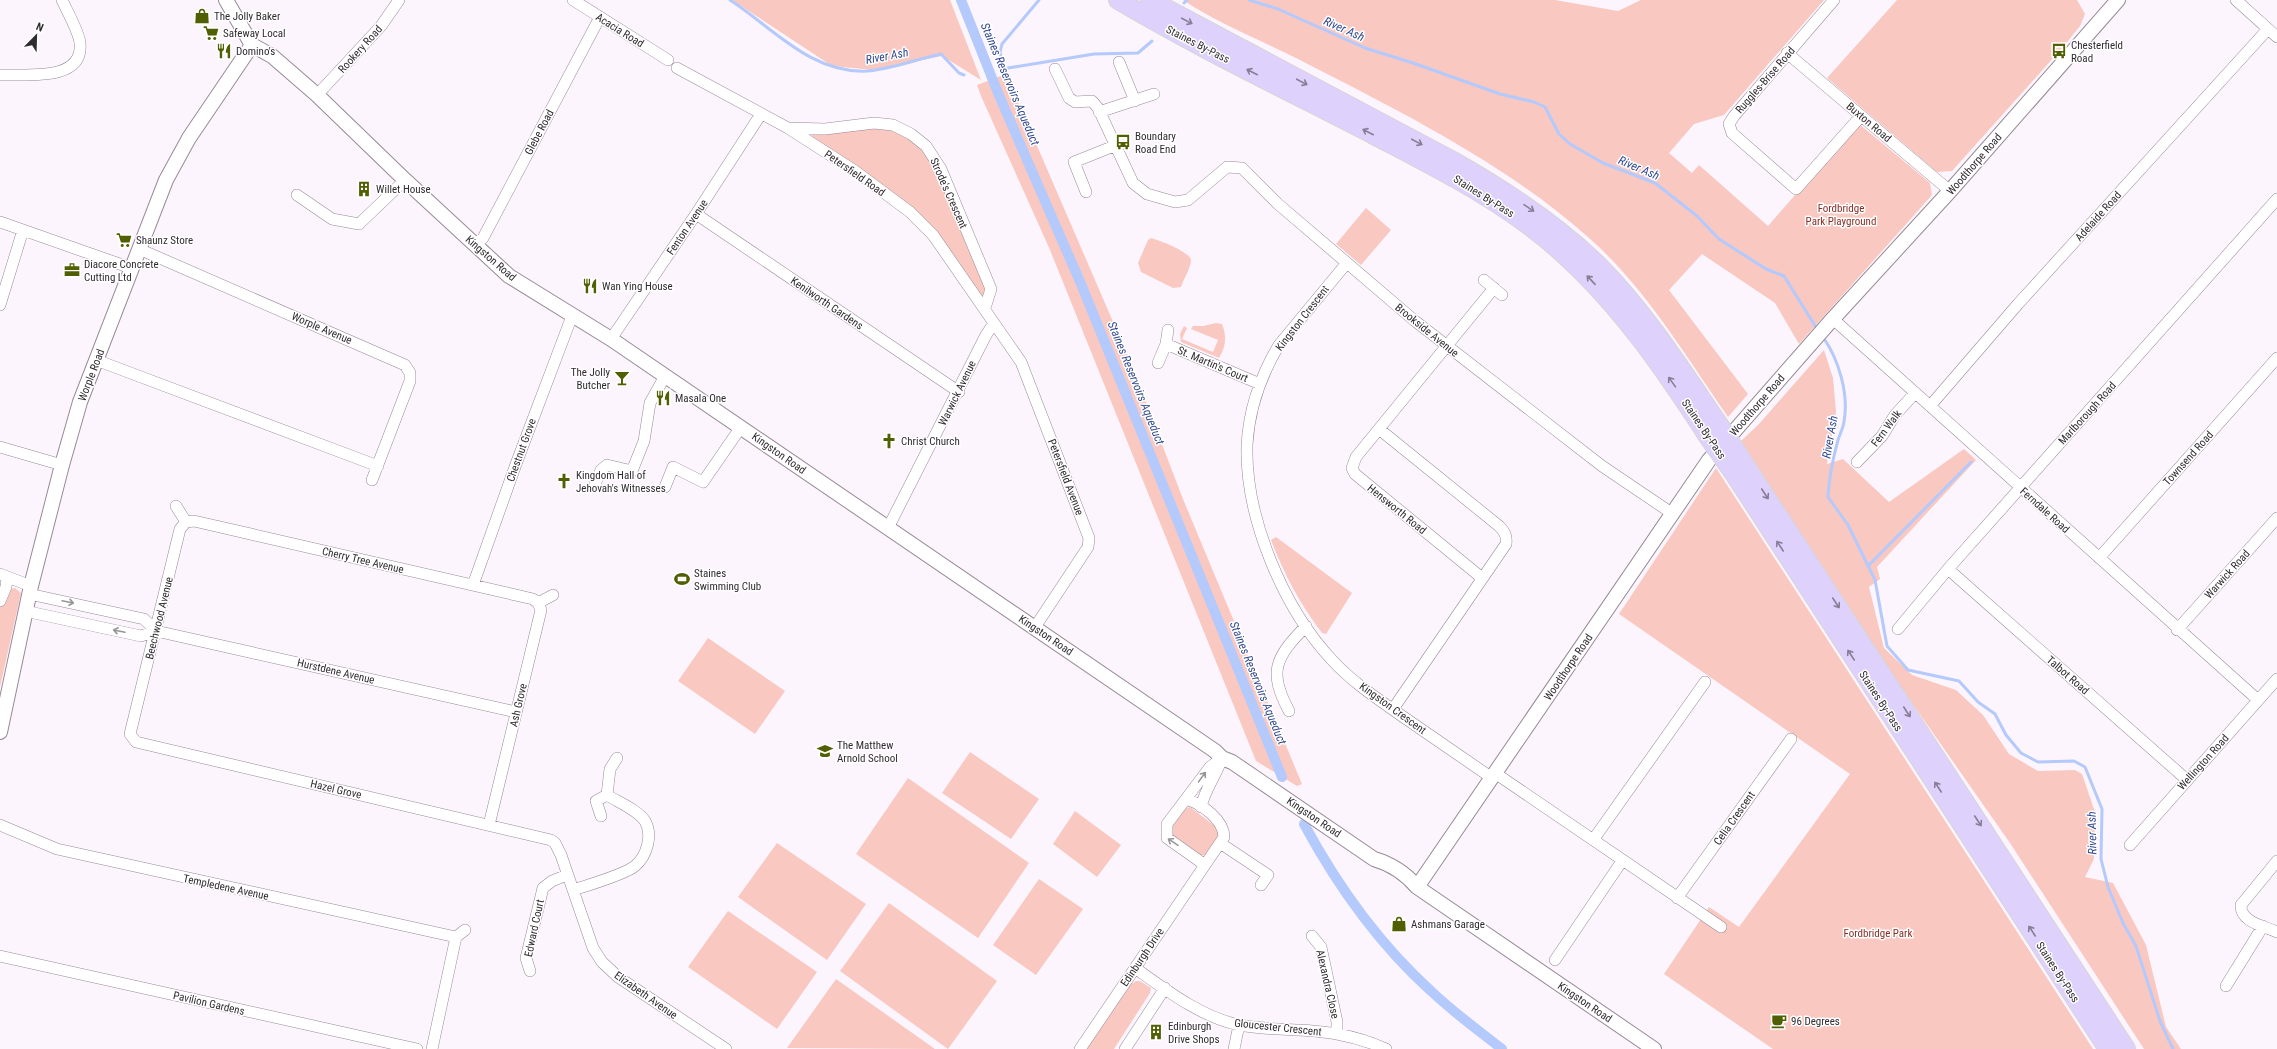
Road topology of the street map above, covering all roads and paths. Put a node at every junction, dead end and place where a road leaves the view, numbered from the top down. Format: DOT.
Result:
graph roads {
  1 [pos="62,0"];
  2 [pos="227,0"];
  3 [pos="399,0"];
  4 [pos="573,0"];
  5 [pos="1118,0"];
  6 [pos="1150,0"];
  7 [pos="1834,0"];
  8 [pos="2118,0"];
  9 [pos="2236,0"];
  10 [pos="600,17"];
  11 [pos="2268,29"];
  12 [pos="2277,37"];
  13 [pos="252,45"];
  14 [pos="1787,53"];
  15 [pos="668,60"];
  16 [pos="1119,62"];
  17 [pos="677,68"];
  18 [pos="1055,69"];
  19 [pos="0,75"];
  20 [pos="1154,94"];
  21 [pos="317,96"];
  22 [pos="1134,101"];
  23 [pos="1099,112"];
  24 [pos="761,114"];
  25 [pos="1861,116"];
  26 [pos="788,128"];
  27 [pos="1114,146"];
  28 [pos="405,180"];
  29 [pos="1950,191"];
  30 [pos="1086,192"];
  31 [pos="297,195"];
  32 [pos="2277,199"];
  33 [pos="696,214"];
  34 [pos="0,222"];
  35 [pos="23,230"];
  36 [pos="475,244"];
  37 [pos="139,248"];
  38 [pos="1346,264"];
  39 [pos="132,268"];
  40 [pos="1484,280"];
  41 [pos="1494,288"];
  42 [pos="1502,296"];
  43 [pos="0,305"];
  44 [pos="985,308"];
  45 [pos="572,316"];
  46 [pos="994,323"];
  47 [pos="1825,328"];
  48 [pos="1168,330"];
  49 [pos="612,339"];
  50 [pos="1166,344"];
  51 [pos="1446,346"];
  52 [pos="2277,358"];
  53 [pos="96,360"];
  54 [pos="1158,363"];
  55 [pos="665,376"];
  56 [pos="1260,384"];
  57 [pos="959,392"];
  58 [pos="1914,393"];
  59 [pos="1930,406"];
  60 [pos="741,427"];
  61 [pos="1379,429"];
  62 [pos="1715,433"];
  63 [pos="0,447"];
  64 [pos="1857,462"];
  65 [pos="62,465"];
  66 [pos="378,466"];
  67 [pos="1738,467"];
  68 [pos="372,480"];
  69 [pos="595,484"];
  70 [pos="665,487"];
  71 [pos="2021,488"];
  72 [pos="176,506"];
  73 [pos="1673,514"];
  74 [pos="2277,518"];
  75 [pos="186,522"];
  76 [pos="888,528"];
  77 [pos="2099,558"];
  78 [pos="1948,569"];
  79 [pos="3,576"];
  80 [pos="1482,578"];
  81 [pos="473,585"];
  82 [pos="30,590"];
  83 [pos="553,595"];
  84 [pos="0,602"];
  85 [pos="538,603"];
  86 [pos="26,611"];
  87 [pos="1306,626"];
  88 [pos="1035,627"];
  89 [pos="1898,628"];
  90 [pos="2177,630"];
  91 [pos="156,631"];
  92 [pos="2277,679"];
  93 [pos="1705,682"];
  94 [pos="2258,700"];
  95 [pos="1393,709"];
  96 [pos="1289,711"];
  97 [pos="516,712"];
  98 [pos="0,732"];
  99 [pos="130,734"];
  100 [pos="1791,739"];
  101 [pos="617,758"];
  102 [pos="1222,758"];
  103 [pos="1493,775"];
  104 [pos="2187,780"];
  105 [pos="607,795"];
  106 [pos="1186,799"];
  107 [pos="1201,807"];
  108 [pos="601,816"];
  109 [pos="489,824"];
  110 [pos="0,825"];
  111 [pos="546,838"];
  112 [pos="1593,840"];
  113 [pos="1220,843"];
  114 [pos="2130,845"];
  115 [pos="1622,861"];
  116 [pos="2277,861"];
  117 [pos="1205,865"];
  118 [pos="567,875"];
  119 [pos="1261,885"];
  120 [pos="1418,887"];
  121 [pos="573,890"];
  122 [pos="1677,898"];
  123 [pos="2263,926"];
  124 [pos="1721,928"];
  125 [pos="465,930"];
  126 [pos="2277,932"];
  127 [pos="1312,936"];
  128 [pos="456,937"];
  129 [pos="0,956"];
  130 [pos="1555,960"];
  131 [pos="1135,968"];
  132 [pos="530,971"];
  133 [pos="2226,986"];
  134 [pos="1164,988"];
  135 [pos="1239,1025"];
  136 [pos="1337,1034"];
  137 [pos="418,1049"];
  138 [pos="432,1049"];
  139 [pos="726,1049"];
  140 [pos="1080,1049"];
  141 [pos="1125,1049"];
  142 [pos="1234,1049"];
  143 [pos="1386,1049"];
  144 [pos="1654,1049"];
  145 [pos="2108,1049"];
  146 [pos="2126,1049"];
  1 -- 19 [label="street"];
  2 -- 13 [label="street"];
  3 -- 21 [label="street, Rookery Road"];
  4 -- 10 [label="street, Acacia Road"];
  62 -- 5 [label="highway, Staines By-Pass, one-way"];
  6 -- 62 [label="highway, Staines By-Pass, one-way"];
  7 -- 14 [label="street, Ruggles-Brise Road"];
  8 -- 29 [label="street, Woodthorpe Road"];
  9 -- 11 [label="street"];
  10 -- 15 [label="street, Acacia Road"];
  10 -- 36 [label="street, Glebe Road"];
  11 -- 12 [label="street"];
  11 -- 59 [label="street, Adelaide Road"];
  13 -- 21 [label="street, Kingston Road"];
  13 -- 37 [label="street, Worple Road"];
  14 -- 25 [label="street, Buxton Road"];
  14 -- 25 [label="street, Ruggles-Brise Road"];
  16 -- 22 [label="street"];
  17 -- 24 [label="street, Petersfield Road"];
  18 -- 23 [label="street"];
  20 -- 22 [label="street"];
  21 -- 28 [label="street, Kingston Road"];
  22 -- 23 [label="street"];
  23 -- 27 [label="street"];
  24 -- 26 [label="street, Petersfield Road"];
  24 -- 33 [label="street, Fenton Avenue"];
  25 -- 29 [label="street, Buxton Road"];
  26 -- 44 [label="street, Petersfield Road"];
  26 -- 44 [label="street, Strode's Crescent"];
  27 -- 30 [label="street"];
  27 -- 38 [label="street, Brookside Avenue"];
  28 -- 31 [label="street"];
  28 -- 36 [label="street, Kingston Road"];
  29 -- 47 [label="street, Woodthorpe Road"];
  32 -- 71 [label="street, Marlborough Road"];
  33 -- 49 [label="street, Fenton Avenue"];
  33 -- 57 [label="street, Kenilworth Gardens"];
  34 -- 35 [label="street"];
  35 -- 39 [label="street"];
  35 -- 43 [label="street"];
  36 -- 45 [label="street, Kingston Road"];
  37 -- 39 [label="street, Worple Road"];
  37 -- 66 [label="street, Worple Avenue"];
  38 -- 51 [label="street, Brookside Avenue"];
  38 -- 56 [label="street, Kingston Crescent"];
  39 -- 53 [label="street, Worple Road"];
  40 -- 41 [label="street"];
  41 -- 42 [label="street"];
  41 -- 51 [label="street, Hensworth Road"];
  44 -- 46 [label="street, Petersfield Road"];
  45 -- 49 [label="street, Kingston Road"];
  45 -- 81 [label="street, Chestnut Grove"];
  46 -- 57 [label="street, Warwick Avenue"];
  46 -- 88 [label="street, Petersfield Avenue"];
  47 -- 58 [label="street, Ferndale Road"];
  47 -- 73 [label="street, Woodthorpe Road"];
  48 -- 50 [label="street, St. Martin's Court"];
  49 -- 55 [label="street, Kingston Road"];
  50 -- 54 [label="street, St. Martin's Court"];
  50 -- 56 [label="street, St. Martin's Court"];
  51 -- 61 [label="street, Hensworth Road"];
  51 -- 73 [label="street, Brookside Avenue"];
  52 -- 77 [label="street, Townsend Road"];
  53 -- 65 [label="street, Worple Road"];
  53 -- 66 [label="street"];
  55 -- 60 [label="street, Kingston Road"];
  55 -- 69 [label="street"];
  56 -- 87 [label="street, Kingston Crescent"];
  57 -- 76 [label="street, Warwick Avenue"];
  58 -- 59 [label="street, Ferndale Road"];
  58 -- 64 [label="street, Fern Walk"];
  59 -- 71 [label="street, Ferndale Road"];
  60 -- 70 [label="street"];
  60 -- 76 [label="street, Kingston Road"];
  61 -- 80 [label="street"];
  61 -- 80 [label="street, Hensworth Road"];
  62 -- 67 [label="highway, Staines By-Pass, bridge"];
  63 -- 65 [label="street"];
  65 -- 82 [label="street, Worple Road"];
  66 -- 68 [label="street, Worple Avenue"];
  145 -- 67 [label="highway, Staines By-Pass, one-way"];
  67 -- 146 [label="highway, Staines By-Pass, one-way"];
  71 -- 77 [label="street, Ferndale Road"];
  71 -- 78 [label="street, Marlborough Road"];
  72 -- 75 [label="street"];
  73 -- 103 [label="street, Woodthorpe Road"];
  74 -- 90 [label="street, Warwick Road"];
  75 -- 81 [label="street, Cherry Tree Avenue"];
  75 -- 91 [label="street, Beechwood Avenue"];
  76 -- 88 [label="street, Kingston Road"];
  77 -- 90 [label="street, Ferndale Road"];
  78 -- 89 [label="street, Marlborough Road"];
  78 -- 104 [label="street, Talbot Road"];
  79 -- 82 [label="street, Hurstdene Avenue"];
  79 -- 84 [label="street"];
  80 -- 95 [label="street"];
  81 -- 85 [label="street, Cherry Tree Avenue"];
  82 -- 86 [label="street, Worple Road"];
  82 -- 91 [label="street, Hurstdene Avenue, one-way"];
  83 -- 85 [label="street"];
  85 -- 97 [label="street, Ash Grove"];
  91 -- 86 [label="street, Hurstdene Avenue, one-way"];
  86 -- 98 [label="street, Worple Road"];
  87 -- 95 [label="street, Kingston Crescent"];
  87 -- 96 [label="street"];
  88 -- 102 [label="street, Kingston Road"];
  90 -- 94 [label="street, Ferndale Road"];
  91 -- 97 [label="street, Hurstdene Avenue"];
  91 -- 99 [label="street, Beechwood Avenue"];
  92 -- 94 [label="street, Wellington Road"];
  93 -- 112 [label="street"];
  94 -- 104 [label="street, Wellington Road"];
  95 -- 103 [label="street, Kingston Crescent"];
  97 -- 109 [label="street, Ash Grove"];
  99 -- 109 [label="street, Hazel Grove"];
  100 -- 122 [label="street, Celia Crescent"];
  101 -- 105 [label="street"];
  106 -- 102 [label="street, one-way"];
  102 -- 107 [label="street"];
  102 -- 120 [label="street, Kingston Road"];
  103 -- 112 [label="street"];
  103 -- 120 [label="street, Woodthorpe Road"];
  104 -- 114 [label="street, Wellington Road"];
  105 -- 108 [label="street"];
  105 -- 121 [label="street"];
  106 -- 107 [label="street"];
  117 -- 106 [label="street, one-way"];
  107 -- 113 [label="street"];
  109 -- 111 [label="street, Hazel Grove"];
  110 -- 128 [label="street, Templedene Avenue"];
  111 -- 118 [label="street, Elizabeth Avenue"];
  112 -- 115 [label="street"];
  113 -- 117 [label="street, Edinburgh Drive"];
  113 -- 119 [label="street"];
  115 -- 122 [label="street"];
  115 -- 130 [label="street"];
  116 -- 123 [label="street"];
  117 -- 131 [label="street, Edinburgh Drive"];
  118 -- 121 [label="street, Elizabeth Avenue"];
  118 -- 132 [label="street, Edward Court"];
  120 -- 144 [label="street, Kingston Road"];
  121 -- 139 [label="street, Elizabeth Avenue"];
  122 -- 124 [label="street"];
  123 -- 126 [label="street"];
  123 -- 133 [label="street"];
  125 -- 128 [label="street"];
  127 -- 136 [label="street, Alexandra Close"];
  128 -- 138 [label="street"];
  129 -- 137 [label="street, Pavilion Gardens"];
  131 -- 134 [label="street, Gloucester Crescent"];
  131 -- 140 [label="street, Edinburgh Drive"];
  134 -- 135 [label="street, Gloucester Crescent"];
  134 -- 141 [label="street"];
  135 -- 136 [label="street, Gloucester Crescent"];
  135 -- 142 [label="street"];
  136 -- 143 [label="street, Gloucester Crescent"];
}
